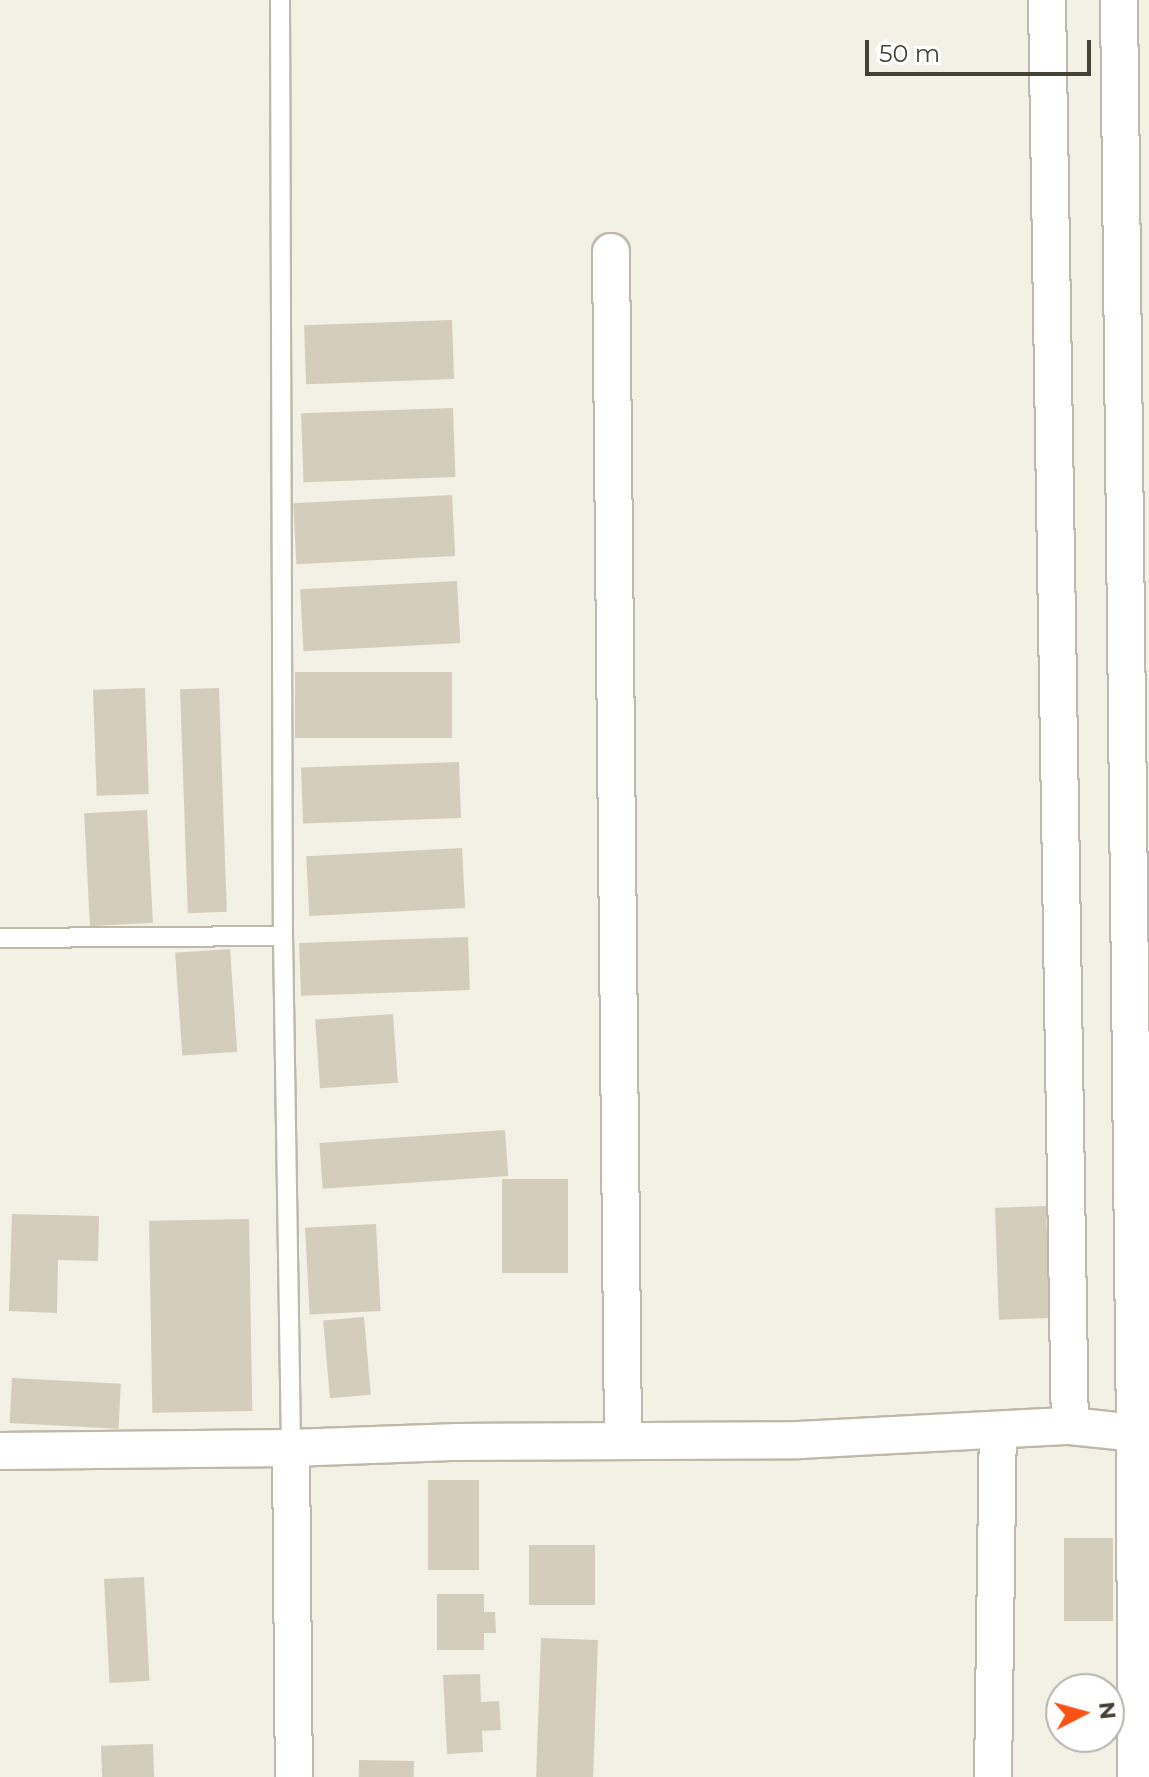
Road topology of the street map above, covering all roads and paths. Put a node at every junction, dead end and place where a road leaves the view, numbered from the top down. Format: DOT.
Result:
graph roads {
  1 [pos="280,0"];
  2 [pos="1047,0"];
  3 [pos="1119,0"];
  4 [pos="611,252"];
  5 [pos="283,936"];
  6 [pos="0,938"];
  7 [pos="1070,1426"];
  8 [pos="998,1430"];
  9 [pos="1142,1433"];
  10 [pos="623,1440"];
  11 [pos="291,1448"];
  12 [pos="0,1451"];
  13 [pos="294,1777"];
  14 [pos="993,1777"];
  15 [pos="1136,1777"];
  1 -- 5 [label="lane"];
  2 -- 7 [label="street"];
  3 -- 9 [label="street"];
  4 -- 10 [label="street"];
  5 -- 6 [label="lane"];
  5 -- 11 [label="lane"];
  7 -- 8 [label="street"];
  7 -- 9 [label="street"];
  8 -- 10 [label="street"];
  8 -- 14 [label="street"];
  9 -- 15 [label="street"];
  10 -- 11 [label="street"];
  11 -- 12 [label="street"];
  11 -- 13 [label="street"];
}
